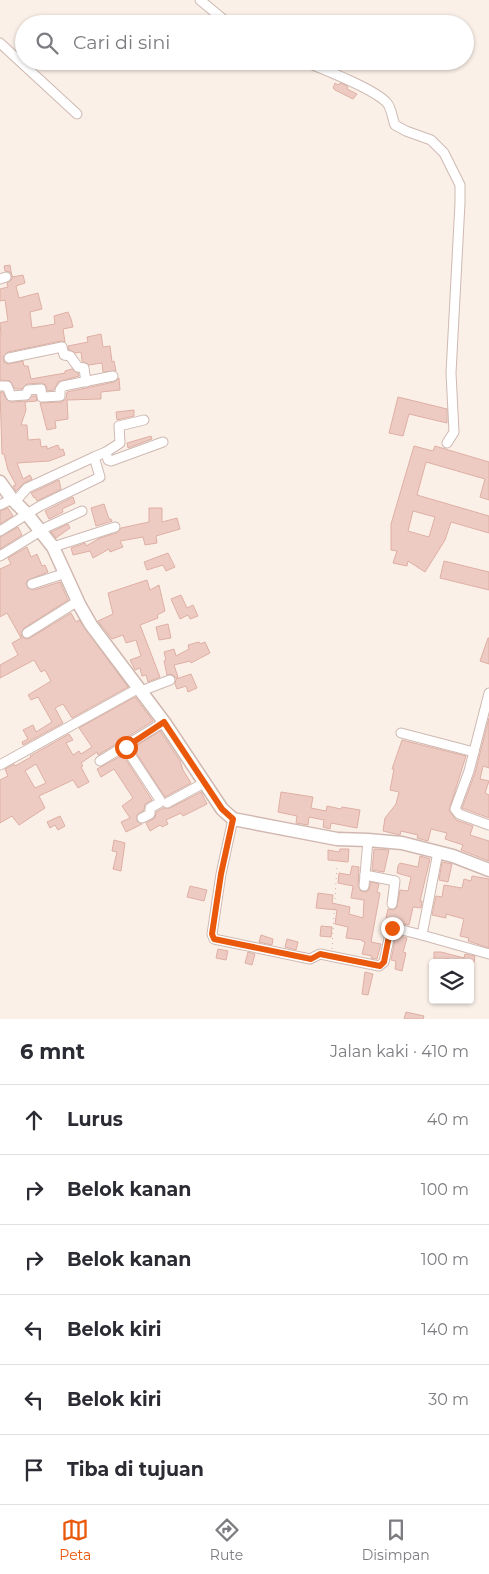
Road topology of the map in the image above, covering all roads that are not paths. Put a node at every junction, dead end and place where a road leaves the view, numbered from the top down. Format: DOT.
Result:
graph roads {
  1 [pos="200,0"];
  2 [pos="218,15"];
  3 [pos="0,43"];
  4 [pos="15,57"];
  5 [pos="29,70"];
  6 [pos="324,70"];
  7 [pos="77,114"];
  8 [pos="9,358"];
  9 [pos="113,376"];
  10 [pos="86,382"];
  11 [pos="0,386"];
  12 [pos="144,420"];
  13 [pos="162,442"];
  14 [pos="447,443"];
  15 [pos="106,452"];
  16 [pos="94,457"];
  17 [pos="0,482"];
  18 [pos="17,499"];
  19 [pos="0,505"];
  20 [pos="82,511"];
  21 [pos="29,513"];
  22 [pos="115,527"];
  23 [pos="44,530"];
  24 [pos="0,532"];
  25 [pos="55,546"];
  26 [pos="0,556"];
  27 [pos="66,573"];
  28 [pos="32,584"];
  29 [pos="78,601"];
  30 [pos="27,633"];
  31 [pos="170,680"];
  32 [pos="144,689"];
  33 [pos="489,693"];
  34 [pos="164,722"];
  35 [pos="401,733"];
  36 [pos="126,747"];
  37 [pos="474,752"];
  38 [pos="100,761"];
  39 [pos="0,765"];
  40 [pos="204,783"];
  41 [pos="167,803"];
  42 [pos="142,818"];
  43 [pos="233,819"];
  44 [pos="489,825"];
  45 [pos="368,840"];
  46 [pos="438,852"];
  47 [pos="489,870"];
  48 [pos="366,875"];
  49 [pos="364,886"];
  50 [pos="392,904"];
  51 [pos="422,935"];
  52 [pos="489,954"];
  1 -- 2 [label="street"];
  3 -- 4 [label="street"];
  5 -- 7 [label="street"];
  6 -- 14 [label="street"];
  8 -- 10 [label="street"];
  9 -- 10 [label="street"];
  10 -- 11 [label="street"];
  12 -- 15 [label="street"];
  13 -- 15 [label="street"];
  15 -- 16 [label="street"];
  16 -- 18 [label="street"];
  16 -- 21 [label="street"];
  17 -- 18 [label="street"];
  18 -- 19 [label="street"];
  18 -- 21 [label="street"];
  20 -- 23 [label="street"];
  21 -- 23 [label="street"];
  21 -- 24 [label="street"];
  22 -- 25 [label="street"];
  23 -- 25 [label="street"];
  23 -- 26 [label="street"];
  25 -- 27 [label="street"];
  27 -- 28 [label="street"];
  27 -- 29 [label="street"];
  29 -- 30 [label="street"];
  29 -- 32 [label="street"];
  31 -- 32 [label="street"];
  32 -- 34 [label="street"];
  32 -- 39 [label="street"];
  33 -- 37 [label="street"];
  34 -- 36 [label="street"];
  34 -- 40 [label="street"];
  35 -- 37 [label="street"];
  36 -- 38 [label="street"];
  36 -- 42 [label="street"];
  37 -- 44 [label="street"];
  40 -- 41 [label="street"];
  40 -- 43 [label="street"];
  43 -- 45 [label="street"];
  43 -- 51 [label="street"];
  45 -- 46 [label="street"];
  45 -- 48 [label="street"];
  46 -- 47 [label="street"];
  46 -- 51 [label="street"];
  48 -- 49 [label="street"];
  48 -- 50 [label="street"];
  51 -- 52 [label="street"];
}
